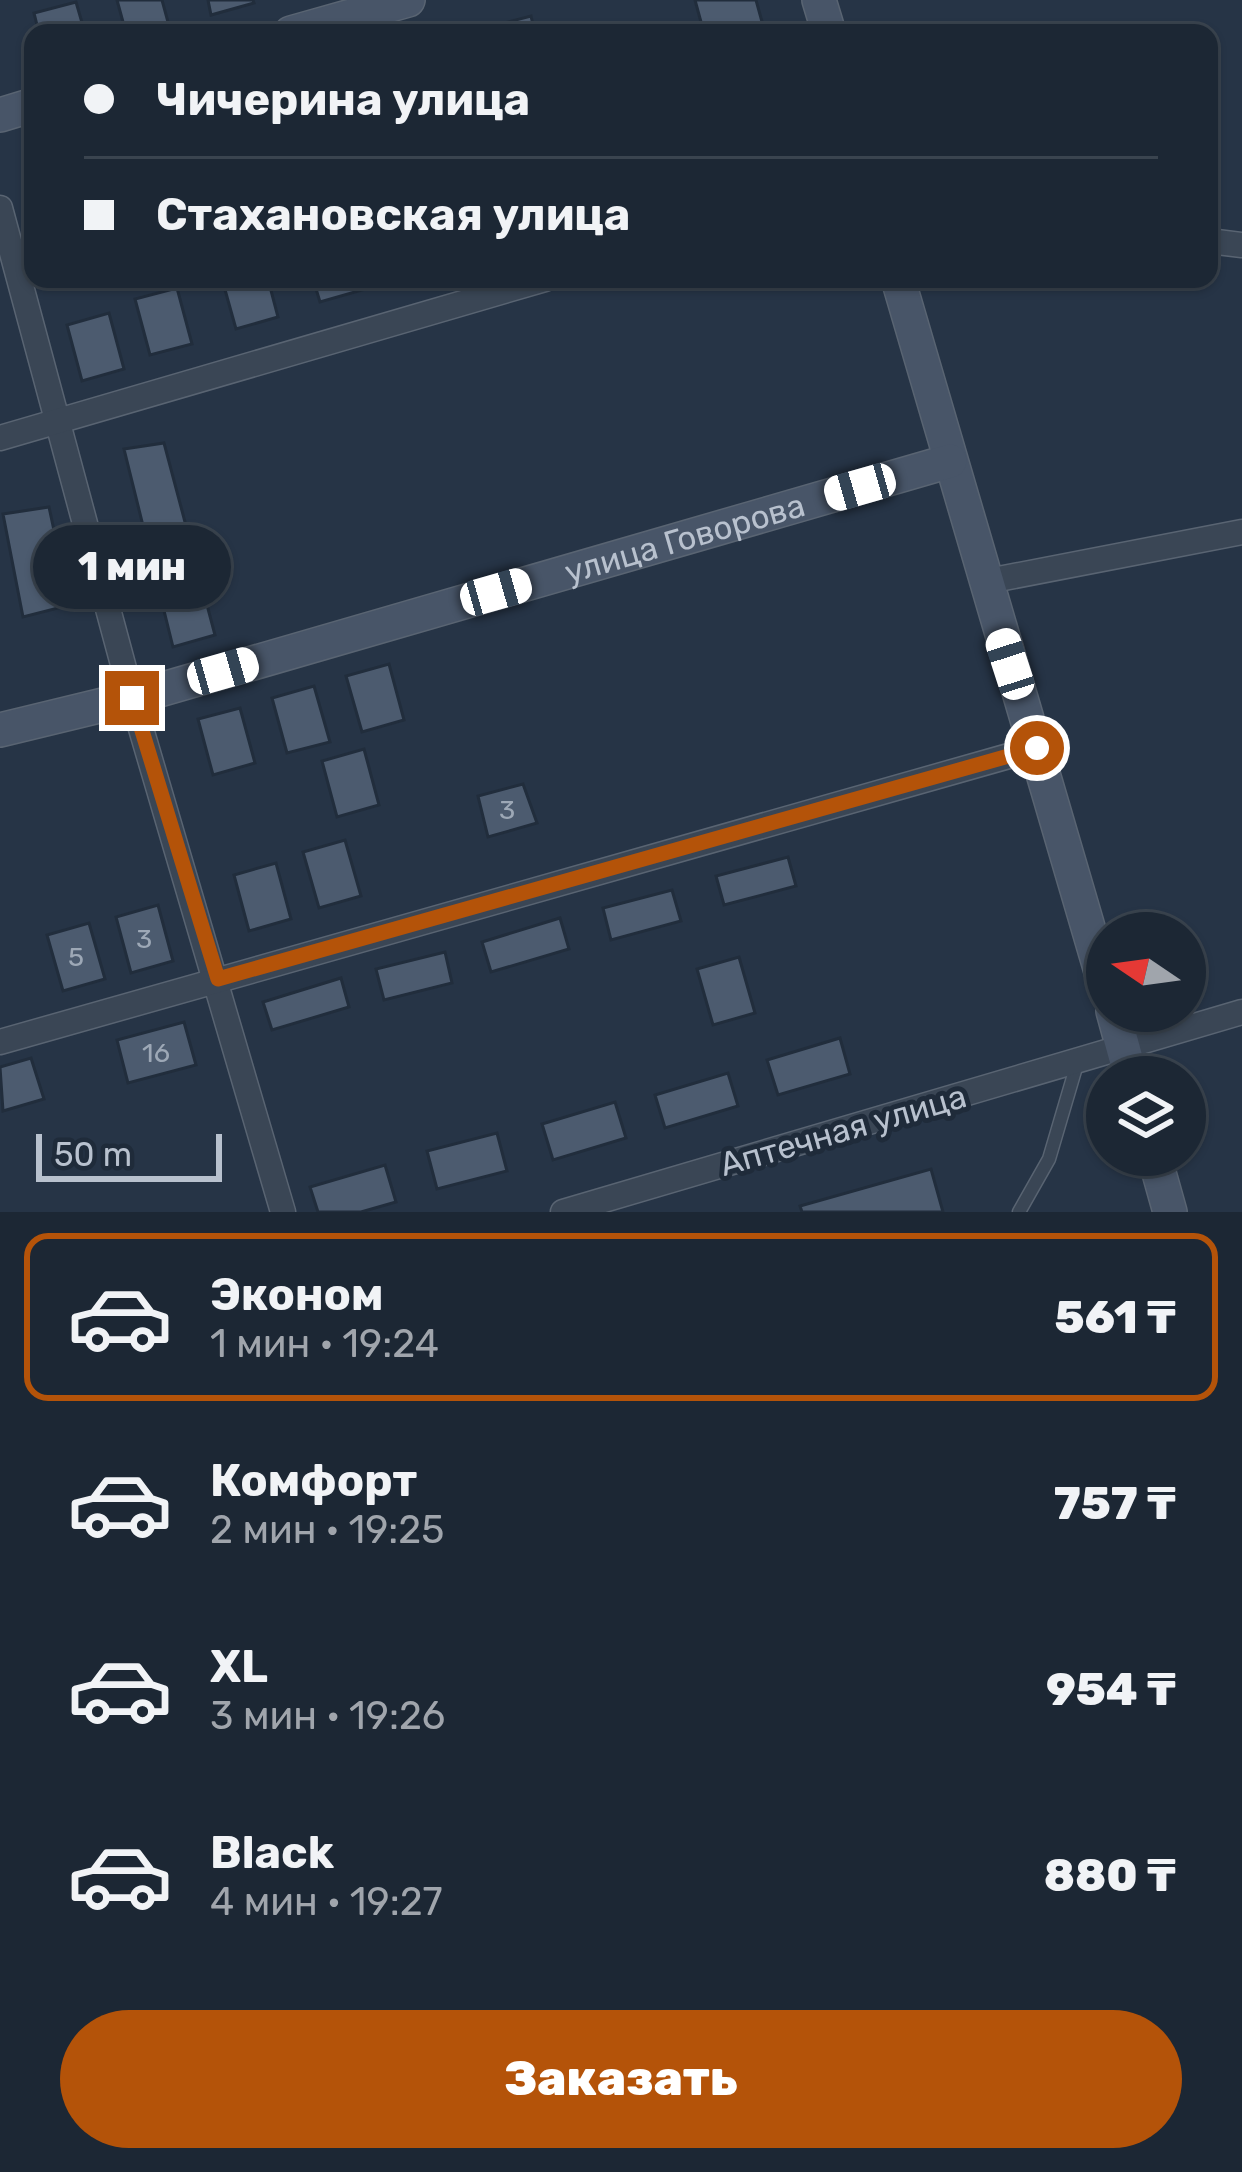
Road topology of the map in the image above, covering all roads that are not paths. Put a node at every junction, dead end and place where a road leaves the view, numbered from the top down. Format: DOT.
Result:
graph roads {
  1 [pos="409,0"];
  2 [pos="323,24"];
  3 [pos="0,208"];
  4 [pos="515,288"];
  5 [pos="901,288"];
  6 [pos="58,423"];
  7 [pos="0,438"];
  8 [pos="950,461"];
  9 [pos="1242,532"];
  10 [pos="983,581"];
  11 [pos="132,698"];
  12 [pos="0,730"];
  13 [pos="1037,748"];
  14 [pos="1086,919"];
  15 [pos="218,979"];
  16 [pos="1242,1012"];
  17 [pos="0,1042"];
  18 [pos="1141,1056"];
  19 [pos="1078,1060"];
  20 [pos="1086,1060"];
  21 [pos="1160,1176"];
  22 [pos="1033,1196"];
  23 [pos="645,1200"];
  24 [pos="283,1212"];
  25 [pos="562,1212"];
  26 [pos="1019,1212"];
  27 [pos="1037,1212"];
  28 [pos="1170,1212"];
  1 -- 2 [label="street"];
  3 -- 6 [label="street"];
  4 -- 6 [label="street"];
  5 -- 8 [label="street"];
  6 -- 7 [label="street"];
  6 -- 11 [label="street"];
  8 -- 10 [label="street"];
  8 -- 11 [label="street, улица Говорова"];
  9 -- 10 [label="street"];
  10 -- 13 [label="street"];
  11 -- 12 [label="street, улица Говорова"];
  11 -- 15 [label="street"];
  13 -- 14 [label="street"];
  13 -- 15 [label="street"];
  15 -- 17 [label="street"];
  15 -- 24 [label="street"];
  16 -- 18 [label="street, Аптечная улица"];
  19 -- 20 [label="street, Аптечная улица"];
  19 -- 22 [label="lane"];
  19 -- 23 [label="street, Аптечная улица"];
  21 -- 28 [label="street"];
  22 -- 26 [label="lane"];
  22 -- 27 [label="lane"];
  23 -- 25 [label="street, Аптечная улица"];
}
